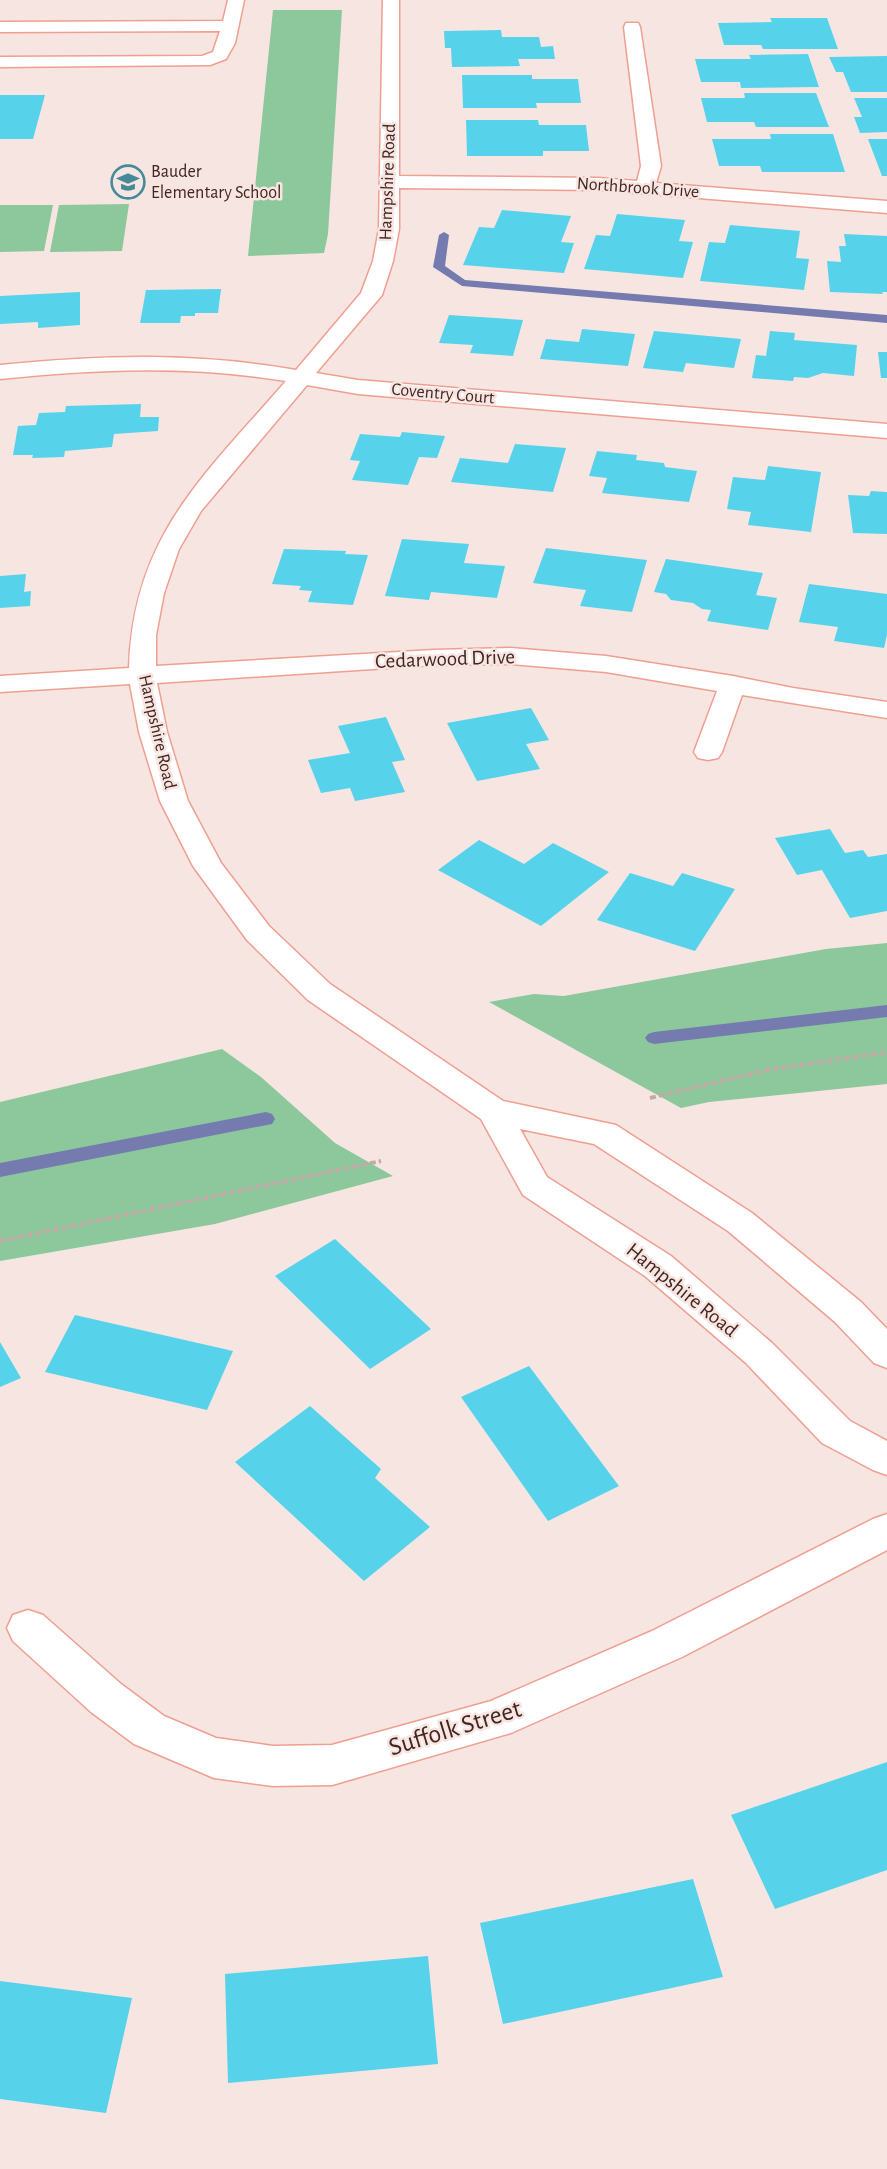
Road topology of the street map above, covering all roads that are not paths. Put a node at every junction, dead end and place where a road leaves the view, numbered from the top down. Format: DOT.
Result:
graph roads {
  1 [pos="236,0"];
  2 [pos="391,0"];
  3 [pos="230,26"];
  4 [pos="0,27"];
  5 [pos="632,27"];
  6 [pos="0,62"];
  7 [pos="389,182"];
  8 [pos="644,189"];
  9 [pos="887,207"];
  10 [pos="0,372"];
  11 [pos="301,378"];
  12 [pos="887,431"];
  13 [pos="142,677"];
  14 [pos="0,684"];
  15 [pos="733,684"];
  16 [pos="887,710"];
  17 [pos="708,752"];
  18 [pos="493,1111"];
  19 [pos="887,1353"];
  20 [pos="887,1458"];
  21 [pos="887,1531"];
  22 [pos="28,1628"];
  1 -- 3 [label="street"];
  2 -- 7 [label="street, Hampshire Road"];
  3 -- 4 [label="street"];
  3 -- 6 [label="street"];
  5 -- 8 [label="street"];
  7 -- 8 [label="street, Northbrook Drive"];
  7 -- 11 [label="street, Hampshire Road"];
  8 -- 9 [label="street, Northbrook Drive"];
  10 -- 11 [label="street, Coventry Court"];
  11 -- 12 [label="street, Coventry Court"];
  11 -- 13 [label="street, Hampshire Road"];
  13 -- 14 [label="street, Cedarwood Drive"];
  13 -- 15 [label="street, Cedarwood Drive"];
  13 -- 18 [label="street, Hampshire Road"];
  15 -- 16 [label="street, Cedarwood Drive"];
  15 -- 17 [label="street"];
  18 -- 19 [label="street, Hampshire Road"];
  18 -- 20 [label="street, Hampshire Road"];
  21 -- 22 [label="street, Suffolk Street"];
}
